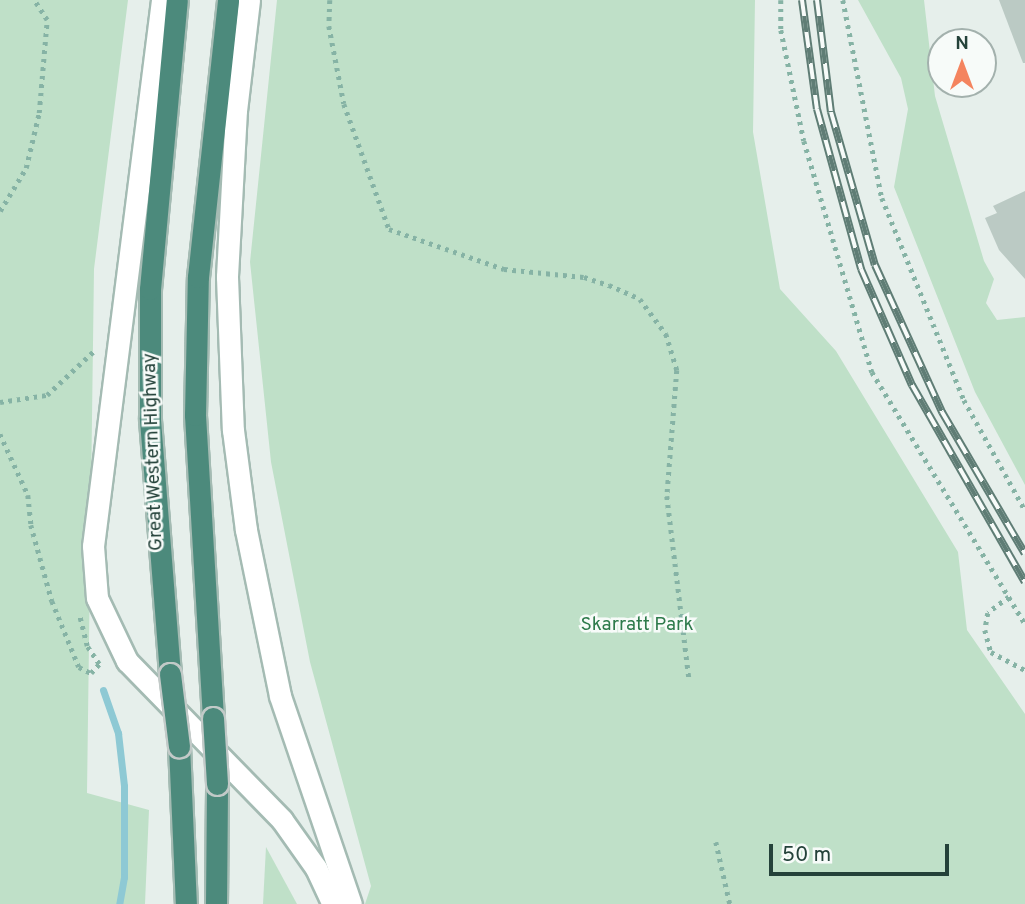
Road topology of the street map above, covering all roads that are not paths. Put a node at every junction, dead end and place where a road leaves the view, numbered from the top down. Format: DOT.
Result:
graph roads {
  1 [pos="162,0"];
  2 [pos="177,0"];
  3 [pos="228,0"];
  4 [pos="249,0"];
  5 [pos="186,904"];
  6 [pos="216,904"];
  7 [pos="333,904"];
  8 [pos="351,904"];
  1 -- 7 [label="main road"];
  2 -- 5 [label="highway, Great Western Highway, bridge"];
  3 -- 6 [label="highway, bridge"];
  4 -- 8 [label="main road"];
}
